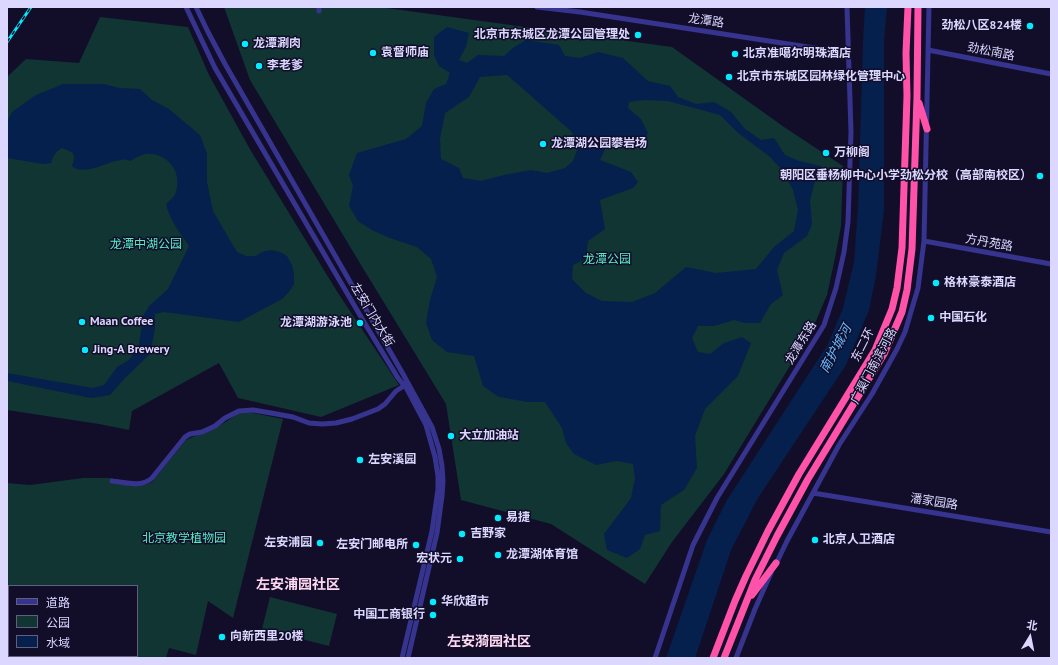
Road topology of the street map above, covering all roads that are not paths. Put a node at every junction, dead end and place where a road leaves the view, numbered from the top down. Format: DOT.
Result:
graph roads {
  1 [pos="186,7"];
  2 [pos="196,7"];
  3 [pos="537,7"];
  4 [pos="847,7"];
  5 [pos="908,7"];
  6 [pos="918,7"];
  7 [pos="929,7"];
  8 [pos="580,10"];
  9 [pos="928,50"];
  10 [pos="847,52"];
  11 [pos="1051,74"];
  12 [pos="917,97"];
  13 [pos="927,129"];
  14 [pos="924,241"];
  15 [pos="1051,264"];
  16 [pos="406,385"];
  17 [pos="112,480"];
  18 [pos="813,493"];
  19 [pos="1051,532"];
  20 [pos="776,563"];
  21 [pos="745,605"];
  22 [pos="402,658"];
  23 [pos="408,658"];
  24 [pos="655,658"];
  25 [pos="713,658"];
  26 [pos="724,658"];
  27 [pos="736,658"];
  1 -- 16 [label="street, 左安门内大街"];
  2 -- 16 [label="street, 左安门内大街"];
  3 -- 8 [label="street, 龙潭路"];
  4 -- 10 [label="street, 龙潭东路"];
  5 -- 25 [label="highway, 东二环"];
  6 -- 12 [label="highway, 东二环"];
  7 -- 9 [label="street, 广渠门南滨河路"];
  8 -- 10 [label="street, 龙潭路"];
  9 -- 11 [label="street, 劲松南路"];
  9 -- 13 [label="street, 广渠门南滨河路"];
  10 -- 24 [label="street, 龙潭东路"];
  12 -- 13 [label="highway"];
  12 -- 21 [label="highway, 东二环"];
  13 -- 14 [label="street, 广渠门南滨河路"];
  14 -- 15 [label="street, 方丹苑路"];
  14 -- 18 [label="street, 广渠门南滨河路"];
  16 -- 17 [label="street"];
  16 -- 22 [label="street, 左安门内大街"];
  16 -- 23 [label="street, 左安门内大街"];
  18 -- 19 [label="street, 潘家园路"];
  18 -- 20 [label="street, 广渠门南滨河路"];
  20 -- 21 [label="highway"];
  20 -- 27 [label="street, 广渠门南滨河路"];
  21 -- 26 [label="highway, 东二环"];
}
